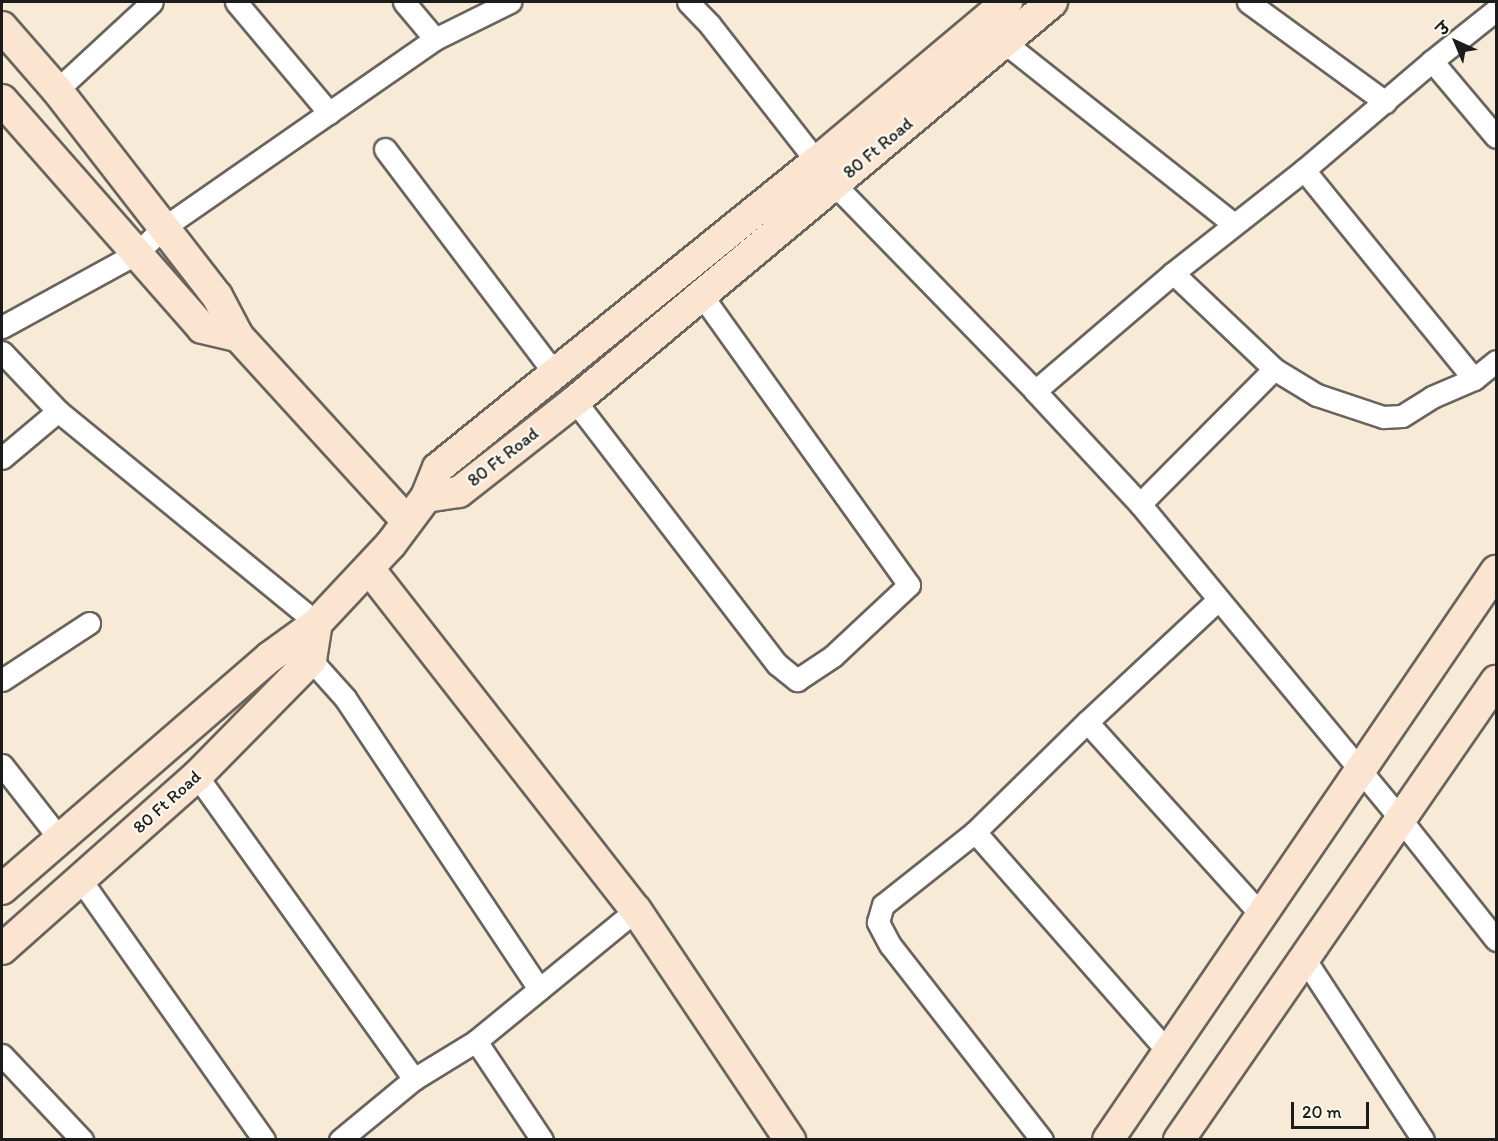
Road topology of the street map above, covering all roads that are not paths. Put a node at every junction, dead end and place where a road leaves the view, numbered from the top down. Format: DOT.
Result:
graph roads {
  1 [pos="152,2"];
  2 [pos="236,2"];
  3 [pos="404,2"];
  4 [pos="510,2"];
  5 [pos="688,2"];
  6 [pos="1052,2"];
  7 [pos="1248,2"];
  8 [pos="995,5"];
  9 [pos="1497,10"];
  10 [pos="2,27"];
  11 [pos="435,39"];
  12 [pos="1004,42"];
  13 [pos="1432,61"];
  14 [pos="57,90"];
  15 [pos="2,100"];
  16 [pos="1385,102"];
  17 [pos="329,113"];
  18 [pos="1497,137"];
  19 [pos="385,149"];
  20 [pos="815,163"];
  21 [pos="1304,170"];
  22 [pos="835,185"];
  23 [pos="1234,224"];
  24 [pos="163,228"];
  25 [pos="137,254"];
  26 [pos="1173,273"];
  27 [pos="701,296"];
  28 [pos="2,327"];
  29 [pos="238,336"];
  30 [pos="2,352"];
  31 [pos="1497,361"];
  32 [pos="1274,369"];
  33 [pos="555,374"];
  34 [pos="1474,379"];
  35 [pos="1035,391"];
  36 [pos="575,401"];
  37 [pos="58,411"];
  38 [pos="2,459"];
  39 [pos="426,497"];
  40 [pos="1140,504"];
  41 [pos="407,521"];
  42 [pos="370,570"];
  43 [pos="1497,571"];
  44 [pos="1218,600"];
  45 [pos="89,623"];
  46 [pos="317,623"];
  47 [pos="311,660"];
  48 [pos="2,680"];
  49 [pos="1497,681"];
  50 [pos="1088,722"];
  51 [pos="2,765"];
  52 [pos="1360,774"];
  53 [pos="197,776"];
  54 [pos="1401,820"];
  55 [pos="975,832"];
  56 [pos="59,838"];
  57 [pos="80,879"];
  58 [pos="2,889"];
  59 [pos="636,910"];
  60 [pos="1262,916"];
  61 [pos="1497,940"];
  62 [pos="2,949"];
  63 [pos="1304,958"];
  64 [pos="539,989"];
  65 [pos="476,1041"];
  66 [pos="1168,1052"];
  67 [pos="2,1055"];
  68 [pos="414,1079"];
  69 [pos="341,1139"];
  70 [pos="82,1140"];
  71 [pos="264,1140"];
  72 [pos="542,1140"];
  73 [pos="790,1140"];
  74 [pos="1042,1140"];
  75 [pos="1108,1140"];
  76 [pos="1179,1140"];
  77 [pos="1424,1140"];
  1 -- 14 [label="street"];
  2 -- 17 [label="street"];
  3 -- 11 [label="street"];
  4 -- 11 [label="street"];
  5 -- 20 [label="street"];
  6 -- 12 [label="street, 80 Ft Road"];
  7 -- 16 [label="street"];
  8 -- 20 [label="street, 80 Ft Road"];
  9 -- 13 [label="street"];
  10 -- 14 [label="street"];
  11 -- 17 [label="street"];
  12 -- 22 [label="street, 80 Ft Road"];
  12 -- 23 [label="street"];
  13 -- 16 [label="street"];
  13 -- 18 [label="street"];
  14 -- 24 [label="street"];
  15 -- 25 [label="street"];
  16 -- 21 [label="street"];
  17 -- 24 [label="street"];
  19 -- 33 [label="street"];
  20 -- 22 [label="street"];
  20 -- 33 [label="street, 80 Ft Road"];
  21 -- 23 [label="street"];
  21 -- 34 [label="street"];
  22 -- 27 [label="street, 80 Ft Road"];
  22 -- 35 [label="street"];
  23 -- 26 [label="street"];
  24 -- 25 [label="street"];
  24 -- 29 [label="street"];
  25 -- 28 [label="street"];
  25 -- 29 [label="street"];
  26 -- 32 [label="street"];
  26 -- 35 [label="street"];
  27 -- 36 [label="street, 80 Ft Road"];
  27 -- 36 [label="street"];
  29 -- 41 [label="street"];
  30 -- 37 [label="street"];
  31 -- 34 [label="street"];
  32 -- 34 [label="street"];
  32 -- 40 [label="street"];
  33 -- 39 [label="street, 80 Ft Road"];
  35 -- 40 [label="street"];
  36 -- 39 [label="street, 80 Ft Road"];
  37 -- 38 [label="street"];
  37 -- 46 [label="street"];
  39 -- 41 [label="street"];
  40 -- 44 [label="street"];
  41 -- 42 [label="street"];
  42 -- 46 [label="street"];
  42 -- 59 [label="street"];
  43 -- 52 [label="street"];
  44 -- 50 [label="street"];
  44 -- 52 [label="street"];
  45 -- 48 [label="street"];
  46 -- 47 [label="street"];
  46 -- 56 [label="street"];
  47 -- 53 [label="street, 80 Ft Road"];
  47 -- 64 [label="street"];
  49 -- 54 [label="street"];
  50 -- 55 [label="street"];
  50 -- 60 [label="street"];
  51 -- 56 [label="street"];
  52 -- 54 [label="street"];
  52 -- 60 [label="street"];
  53 -- 57 [label="street, 80 Ft Road"];
  53 -- 68 [label="street"];
  54 -- 61 [label="street"];
  54 -- 63 [label="street"];
  55 -- 66 [label="street"];
  55 -- 74 [label="street"];
  56 -- 58 [label="street"];
  57 -- 62 [label="street, 80 Ft Road"];
  57 -- 71 [label="street"];
  59 -- 64 [label="street"];
  59 -- 73 [label="street"];
  60 -- 66 [label="street"];
  63 -- 76 [label="street"];
  63 -- 77 [label="street"];
  64 -- 65 [label="street"];
  65 -- 68 [label="street"];
  65 -- 72 [label="street"];
  66 -- 75 [label="street"];
  67 -- 70 [label="street"];
  68 -- 69 [label="street"];
}
